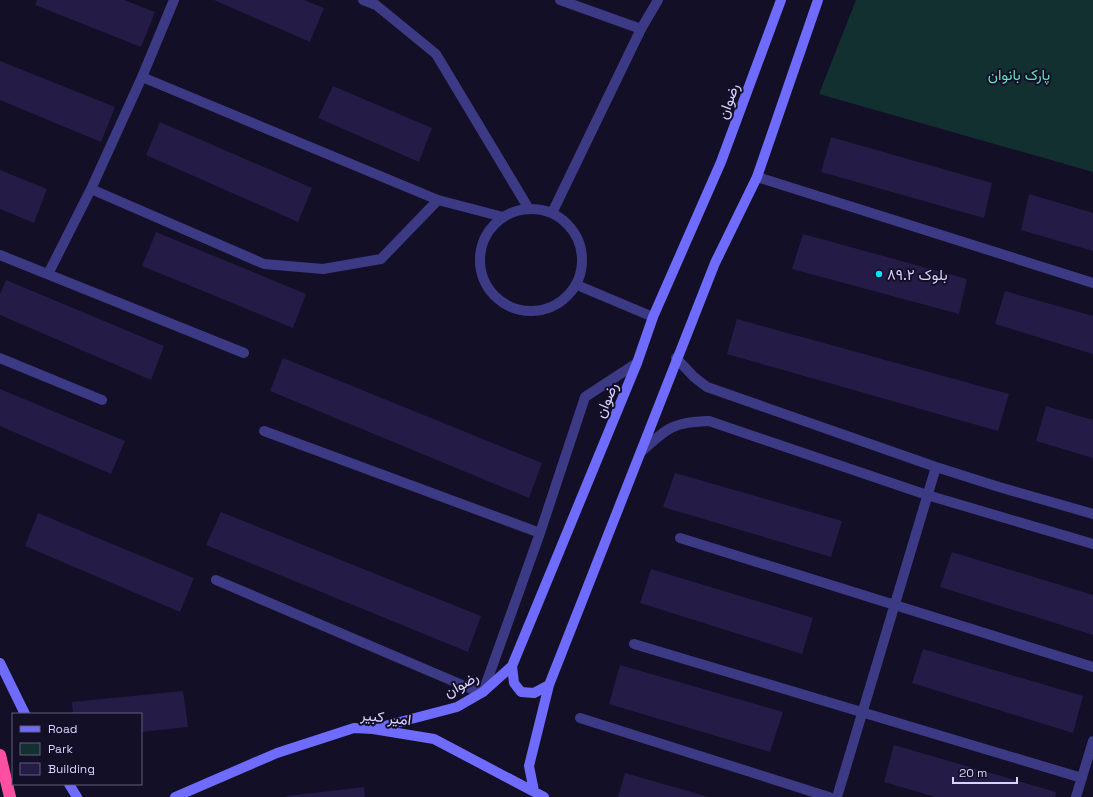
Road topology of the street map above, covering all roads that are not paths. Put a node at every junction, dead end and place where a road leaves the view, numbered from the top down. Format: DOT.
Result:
graph roads {
  1 [pos="174,0"];
  2 [pos="363,0"];
  3 [pos="560,0"];
  4 [pos="658,0"];
  5 [pos="781,0"];
  6 [pos="818,0"];
  7 [pos="641,29"];
  8 [pos="142,77"];
  9 [pos="757,177"];
  10 [pos="91,189"];
  11 [pos="438,200"];
  12 [pos="529,208"];
  13 [pos="552,213"];
  14 [pos="503,217"];
  15 [pos="0,255"];
  16 [pos="48,274"];
  17 [pos="1093,283"];
  18 [pos="577,284"];
  19 [pos="653,317"];
  20 [pos="244,353"];
  21 [pos="0,358"];
  22 [pos="676,358"];
  23 [pos="637,363"];
  24 [pos="102,400"];
  25 [pos="264,431"];
  26 [pos="642,451"];
  27 [pos="936,467"];
  28 [pos="927,495"];
  29 [pos="1093,514"];
  30 [pos="540,533"];
  31 [pos="680,538"];
  32 [pos="1093,544"];
  33 [pos="216,580"];
  34 [pos="894,605"];
  35 [pos="634,644"];
  36 [pos="0,663"];
  37 [pos="512,666"];
  38 [pos="1093,667"];
  39 [pos="549,685"];
  40 [pos="482,692"];
  41 [pos="863,712"];
  42 [pos="25,713"];
  43 [pos="580,718"];
  44 [pos="373,729"];
  45 [pos="1093,741"];
  46 [pos="0,755"];
  47 [pos="1082,778"];
  48 [pos="70,785"];
  49 [pos="534,791"];
  50 [pos="10,797"];
  51 [pos="77,797"];
  52 [pos="175,797"];
  53 [pos="544,797"];
  54 [pos="829,797"];
  55 [pos="837,797"];
  56 [pos="1076,797"];
  1 -- 8 [label="street"];
  2 -- 12 [label="street"];
  3 -- 7 [label="street"];
  4 -- 7 [label="street"];
  5 -- 19 [label="main road, رضوان"];
  6 -- 9 [label="main road"];
  7 -- 13 [label="street"];
  8 -- 10 [label="street"];
  8 -- 11 [label="street"];
  9 -- 17 [label="street"];
  9 -- 22 [label="main road"];
  10 -- 11 [label="street"];
  10 -- 16 [label="street"];
  11 -- 14 [label="street"];
  12 -- 13 [label="street"];
  12 -- 14 [label="street"];
  13 -- 18 [label="street"];
  14 -- 18 [label="street"];
  15 -- 16 [label="street"];
  16 -- 20 [label="street"];
  18 -- 19 [label="street"];
  19 -- 23 [label="main road, رضوان"];
  21 -- 24 [label="street"];
  22 -- 26 [label="main road"];
  22 -- 27 [label="street"];
  23 -- 30 [label="street"];
  23 -- 37 [label="main road, رضوان"];
  25 -- 30 [label="street"];
  26 -- 28 [label="street"];
  26 -- 39 [label="main road"];
  27 -- 28 [label="street"];
  27 -- 29 [label="street"];
  28 -- 32 [label="street"];
  28 -- 34 [label="street"];
  30 -- 40 [label="street"];
  31 -- 34 [label="street"];
  33 -- 40 [label="street"];
  34 -- 38 [label="street"];
  34 -- 41 [label="street"];
  35 -- 41 [label="street"];
  36 -- 42 [label="main road"];
  37 -- 39 [label="main road"];
  37 -- 40 [label="main road, رضوان"];
  39 -- 49 [label="main road"];
  40 -- 44 [label="main road, رضوان"];
  41 -- 47 [label="street"];
  41 -- 55 [label="street"];
  43 -- 54 [label="street"];
  44 -- 49 [label="main road, امیر کبیر"];
  44 -- 52 [label="main road, امیر کبیر"];
  45 -- 47 [label="street"];
  46 -- 50 [label="highway"];
  47 -- 56 [label="street"];
  48 -- 51 [label="main road"];
  49 -- 53 [label="main road, امیر کبیر"];
}
